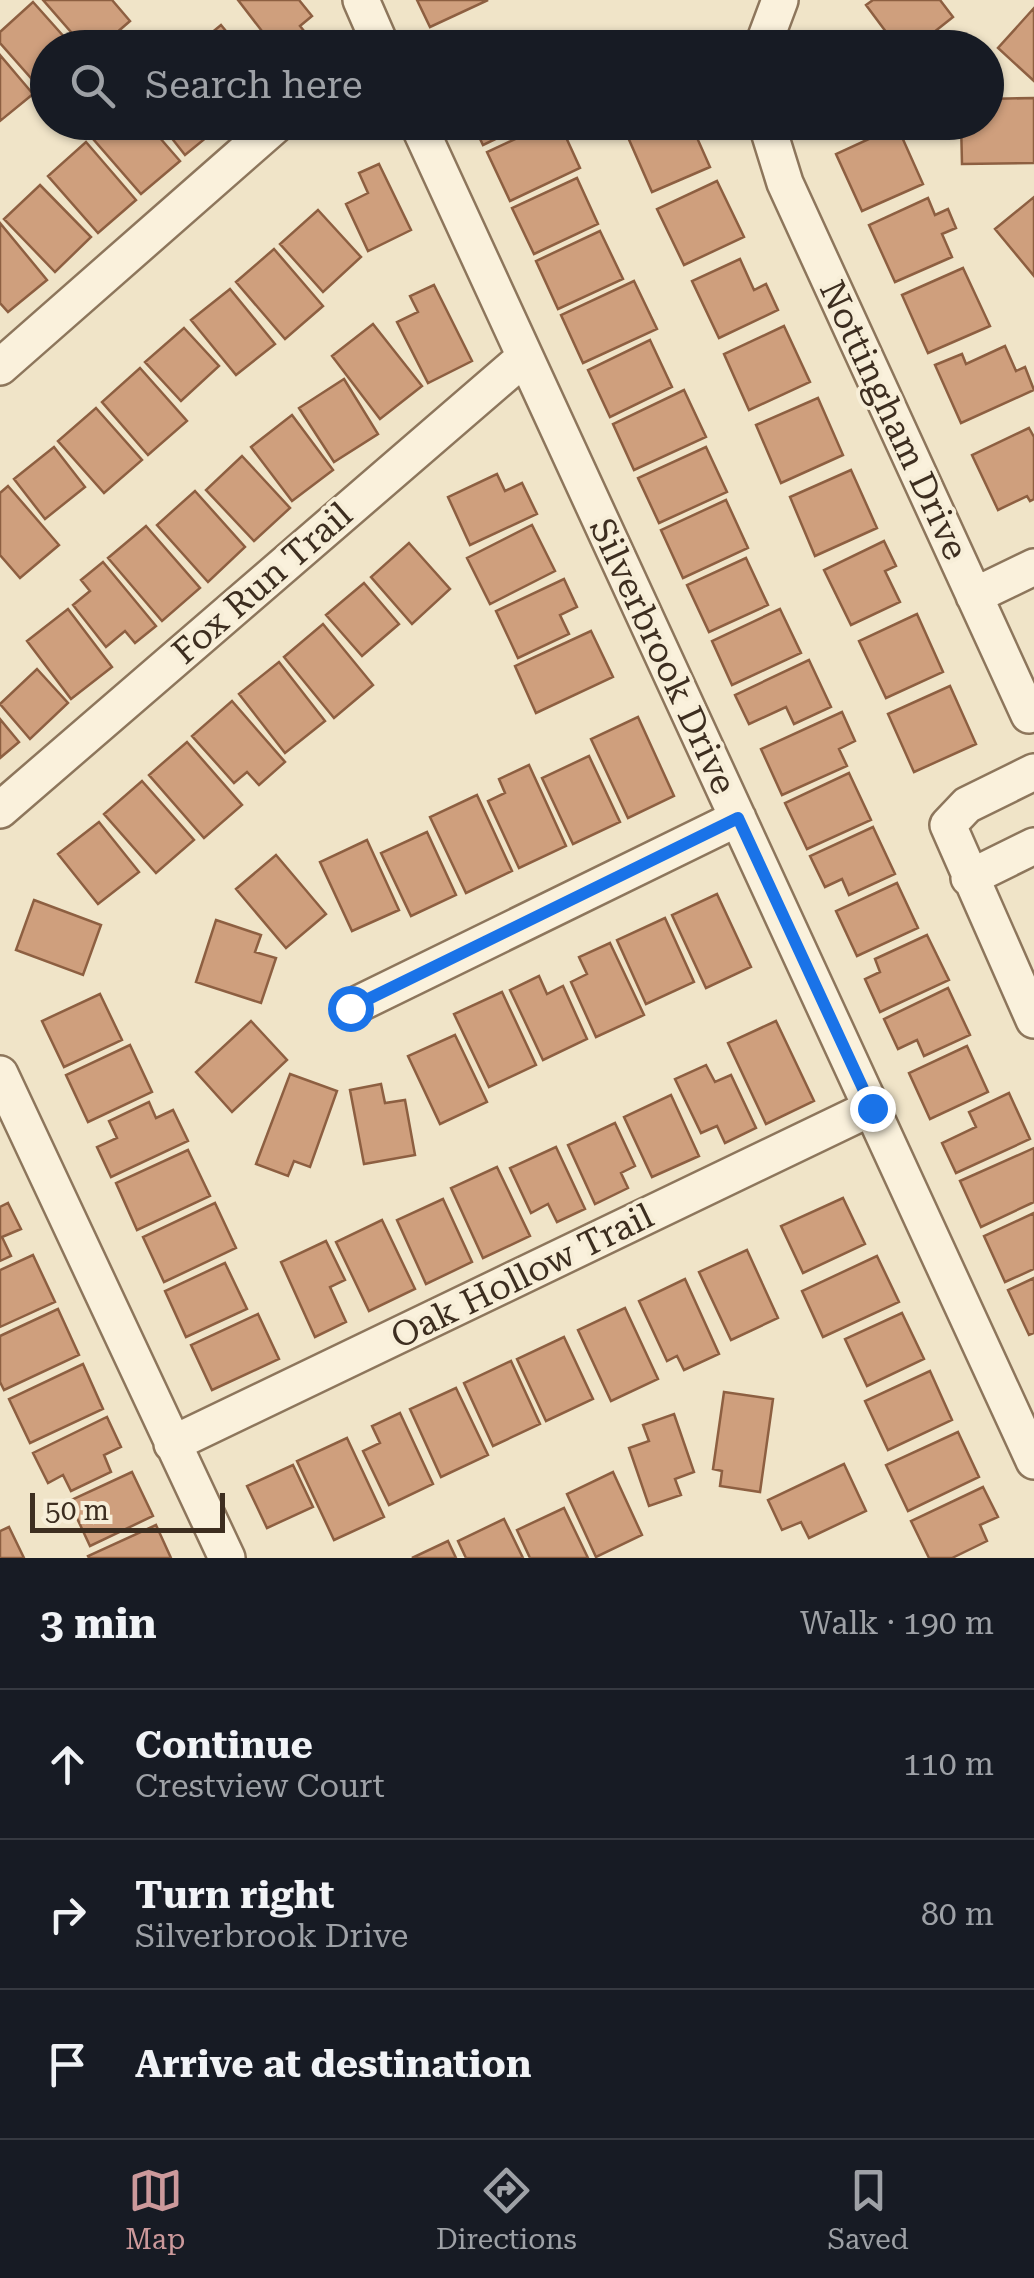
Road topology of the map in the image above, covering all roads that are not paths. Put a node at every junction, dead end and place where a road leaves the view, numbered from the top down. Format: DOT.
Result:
graph roads {
  1 [pos="360,0"];
  2 [pos="780,0"];
  3 [pos="370,30"];
  4 [pos="769,30"];
  5 [pos="258,140"];
  6 [pos="425,140"];
  7 [pos="772,140"];
  8 [pos="525,357"];
  9 [pos="0,368"];
  10 [pos="1034,567"];
  11 [pos="974,596"];
  12 [pos="1029,715"];
  13 [pos="1034,772"];
  14 [pos="0,810"];
  15 [pos="738,818"];
  16 [pos="1034,846"];
  17 [pos="969,878"];
  18 [pos="350,1008"];
  19 [pos="1034,1020"];
  20 [pos="0,1074"];
  21 [pos="872,1108"];
  22 [pos="172,1444"];
  23 [pos="1034,1462"];
  24 [pos="227,1558"];
  1 -- 3 [label="street"];
  2 -- 4 [label="street"];
  5 -- 9 [label="street"];
  6 -- 8 [label="street, Silverbrook Drive"];
  7 -- 11 [label="street, Nottingham Drive"];
  8 -- 14 [label="street, Fox Run Trail"];
  8 -- 15 [label="street, Silverbrook Drive"];
  10 -- 11 [label="street"];
  11 -- 12 [label="street, Nottingham Drive"];
  13 -- 17 [label="street"];
  15 -- 18 [label="street"];
  15 -- 21 [label="street, Silverbrook Drive"];
  16 -- 17 [label="street"];
  17 -- 19 [label="street"];
  20 -- 22 [label="street"];
  21 -- 22 [label="street, Oak Hollow Trail"];
  21 -- 23 [label="street, Silverbrook Drive"];
  22 -- 24 [label="street"];
}
